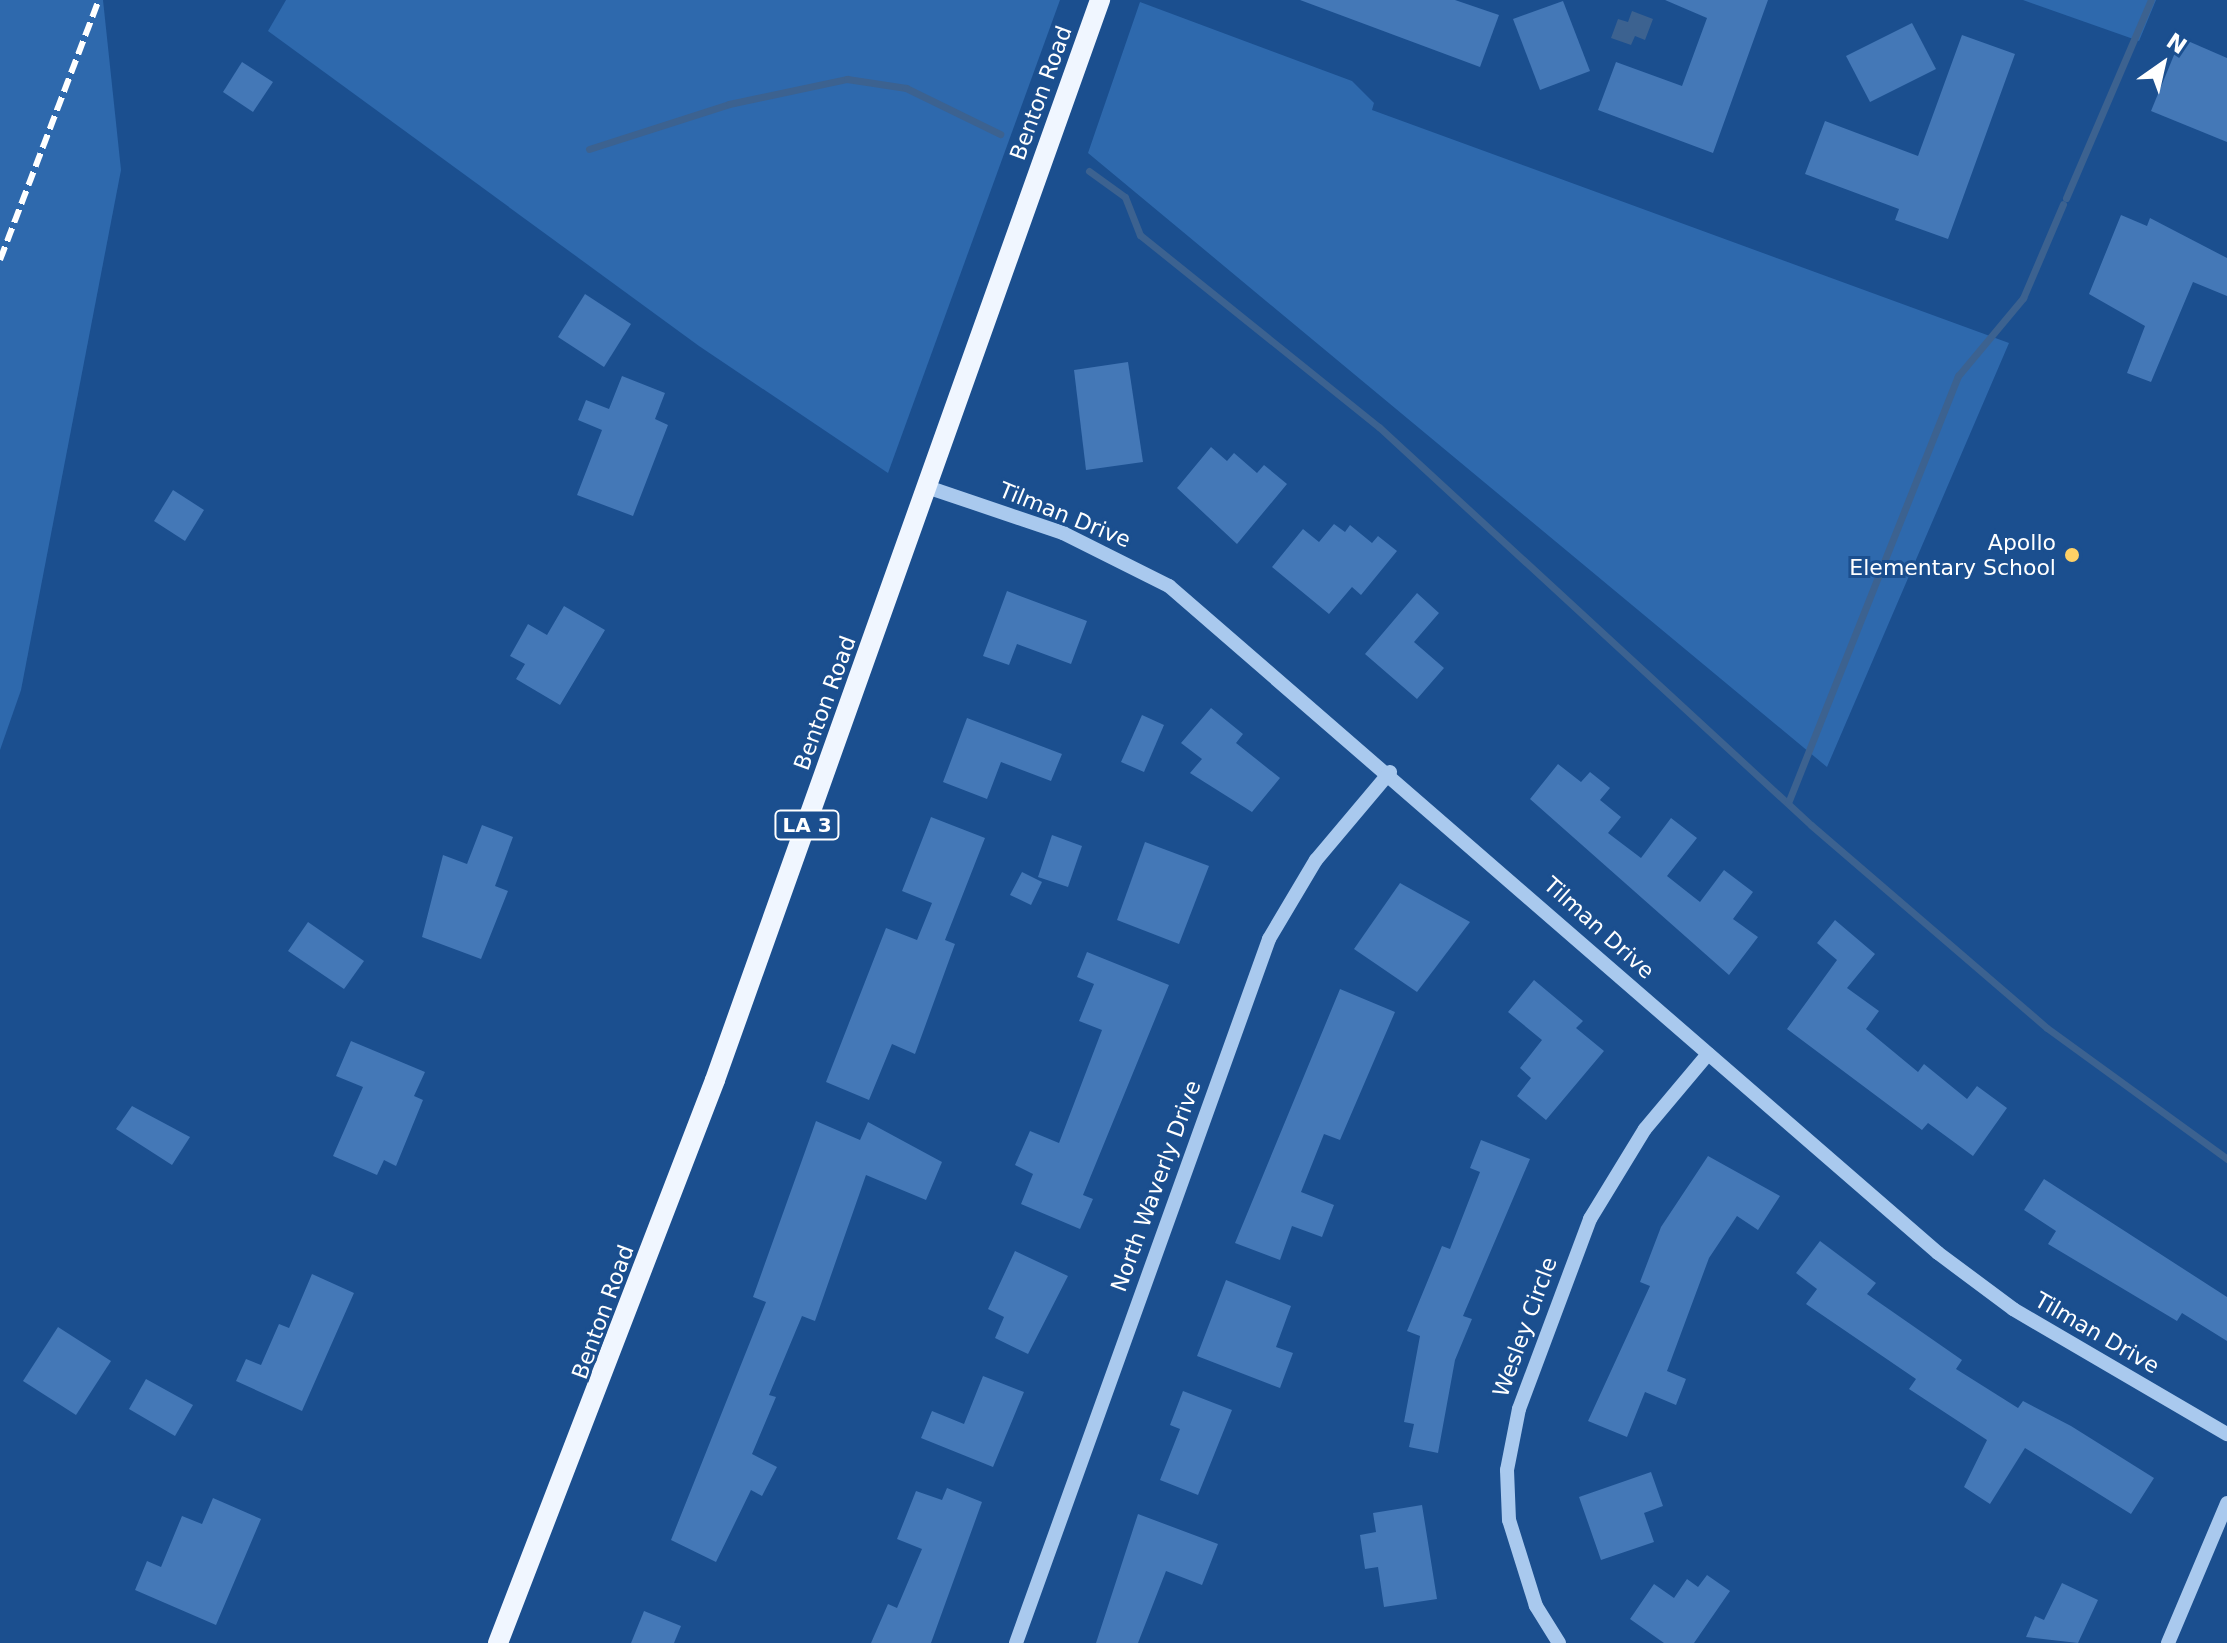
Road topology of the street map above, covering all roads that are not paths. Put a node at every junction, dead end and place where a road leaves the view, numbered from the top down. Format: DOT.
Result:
graph roads {
  1 [pos="1100,0"];
  2 [pos="927,487"];
  3 [pos="1390,772"];
  4 [pos="1708,1054"];
  5 [pos="2227,1434"];
  6 [pos="2227,1503"];
  7 [pos="498,1643"];
  8 [pos="1016,1643"];
  9 [pos="1559,1643"];
  10 [pos="2168,1643"];
  1 -- 2 [label="main road, Benton Road / LA 3"];
  2 -- 3 [label="street, Tilman Drive"];
  2 -- 7 [label="main road, Benton Road / LA 3"];
  3 -- 4 [label="street, Tilman Drive"];
  3 -- 8 [label="street, North Waverly Drive"];
  4 -- 5 [label="street, Tilman Drive"];
  4 -- 9 [label="street, Wesley Circle"];
  6 -- 10 [label="street"];
}
